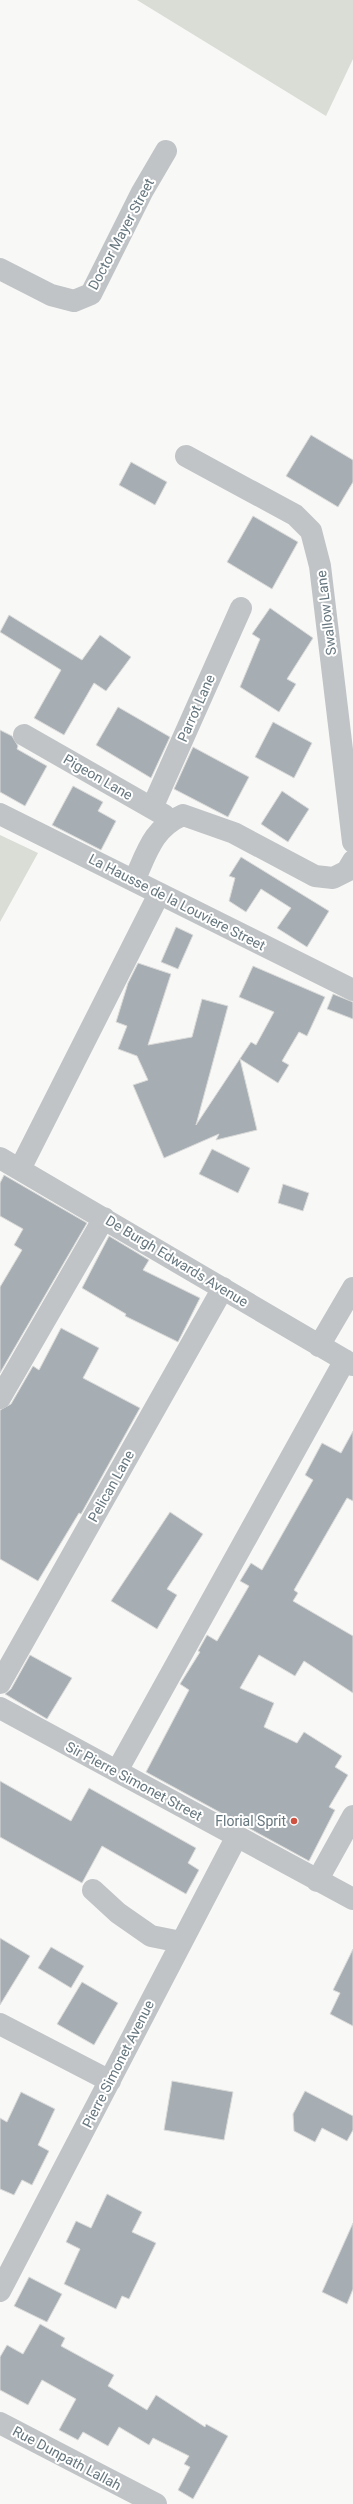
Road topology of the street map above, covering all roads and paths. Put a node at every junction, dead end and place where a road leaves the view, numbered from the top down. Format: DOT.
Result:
graph roads {
  1 [pos="166,151"];
  2 [pos="0,269"];
  3 [pos="186,456"];
  4 [pos="241,608"];
  5 [pos="24,735"];
  6 [pos="152,808"];
  7 [pos="0,814"];
  8 [pos="177,817"];
  9 [pos="353,842"];
  10 [pos="353,861"];
  11 [pos="134,881"];
  12 [pos="159,894"];
  13 [pos="353,990"];
  14 [pos="0,1158"];
  15 [pos="20,1169"];
  16 [pos="104,1218"];
  17 [pos="223,1288"];
  18 [pos="353,1288"];
  19 [pos="319,1346"];
  20 [pos="349,1363"];
  21 [pos="0,1398"];
  22 [pos="0,1683"];
  23 [pos="0,1708"];
  24 [pos="117,1771"];
  25 [pos="353,1816"];
  26 [pos="237,1836"];
  27 [pos="317,1881"];
  28 [pos="93,1890"];
  29 [pos="353,1899"];
  30 [pos="181,1942"];
  31 [pos="0,2024"];
  32 [pos="110,2081"];
  33 [pos="0,2291"];
  34 [pos="0,2423"];
  35 [pos="156,2504"];
  1 -- 2 [label="street, Doctor Mayer Street"];
  3 -- 9 [label="street, Swallow Lane"];
  4 -- 6 [label="street, Parrot Lane"];
  5 -- 6 [label="street, Pigeon Lane"];
  6 -- 8 [label="street, Pigeon Lane"];
  7 -- 11 [label="street, La Hausse de la Louviere Street"];
  8 -- 10 [label="street, Pigeon Lane"];
  8 -- 11 [label="street"];
  11 -- 12 [label="street, La Hausse de la Louviere Street"];
  12 -- 13 [label="street, La Hausse de la Louviere Street"];
  12 -- 15 [label="street"];
  14 -- 15 [label="street, De Burgh Edwards Avenue"];
  15 -- 16 [label="street, De Burgh Edwards Avenue"];
  16 -- 17 [label="street, De Burgh Edwards Avenue"];
  16 -- 21 [label="street"];
  17 -- 19 [label="street, De Burgh Edwards Avenue"];
  17 -- 22 [label="street, Pelican Lane"];
  18 -- 19 [label="street"];
  19 -- 20 [label="street, De Burgh Edwards Avenue"];
  20 -- 24 [label="street"];
  23 -- 24 [label="street, Sir Pierre Simonet Street"];
  24 -- 26 [label="street, Sir Pierre Simonet Street"];
  25 -- 27 [label="street"];
  26 -- 27 [label="street, Sir Pierre Simonet Street"];
  26 -- 30 [label="street, Pierre Simonet Avenue"];
  27 -- 29 [label="street, Sir Pierre Simonet Street"];
  28 -- 30 [label="street"];
  30 -- 32 [label="street, Pierre Simonet Avenue"];
  31 -- 32 [label="street"];
  32 -- 33 [label="street, Pierre Simonet Avenue"];
  34 -- 35 [label="street, Rue Dunpath Lallah"];
}
